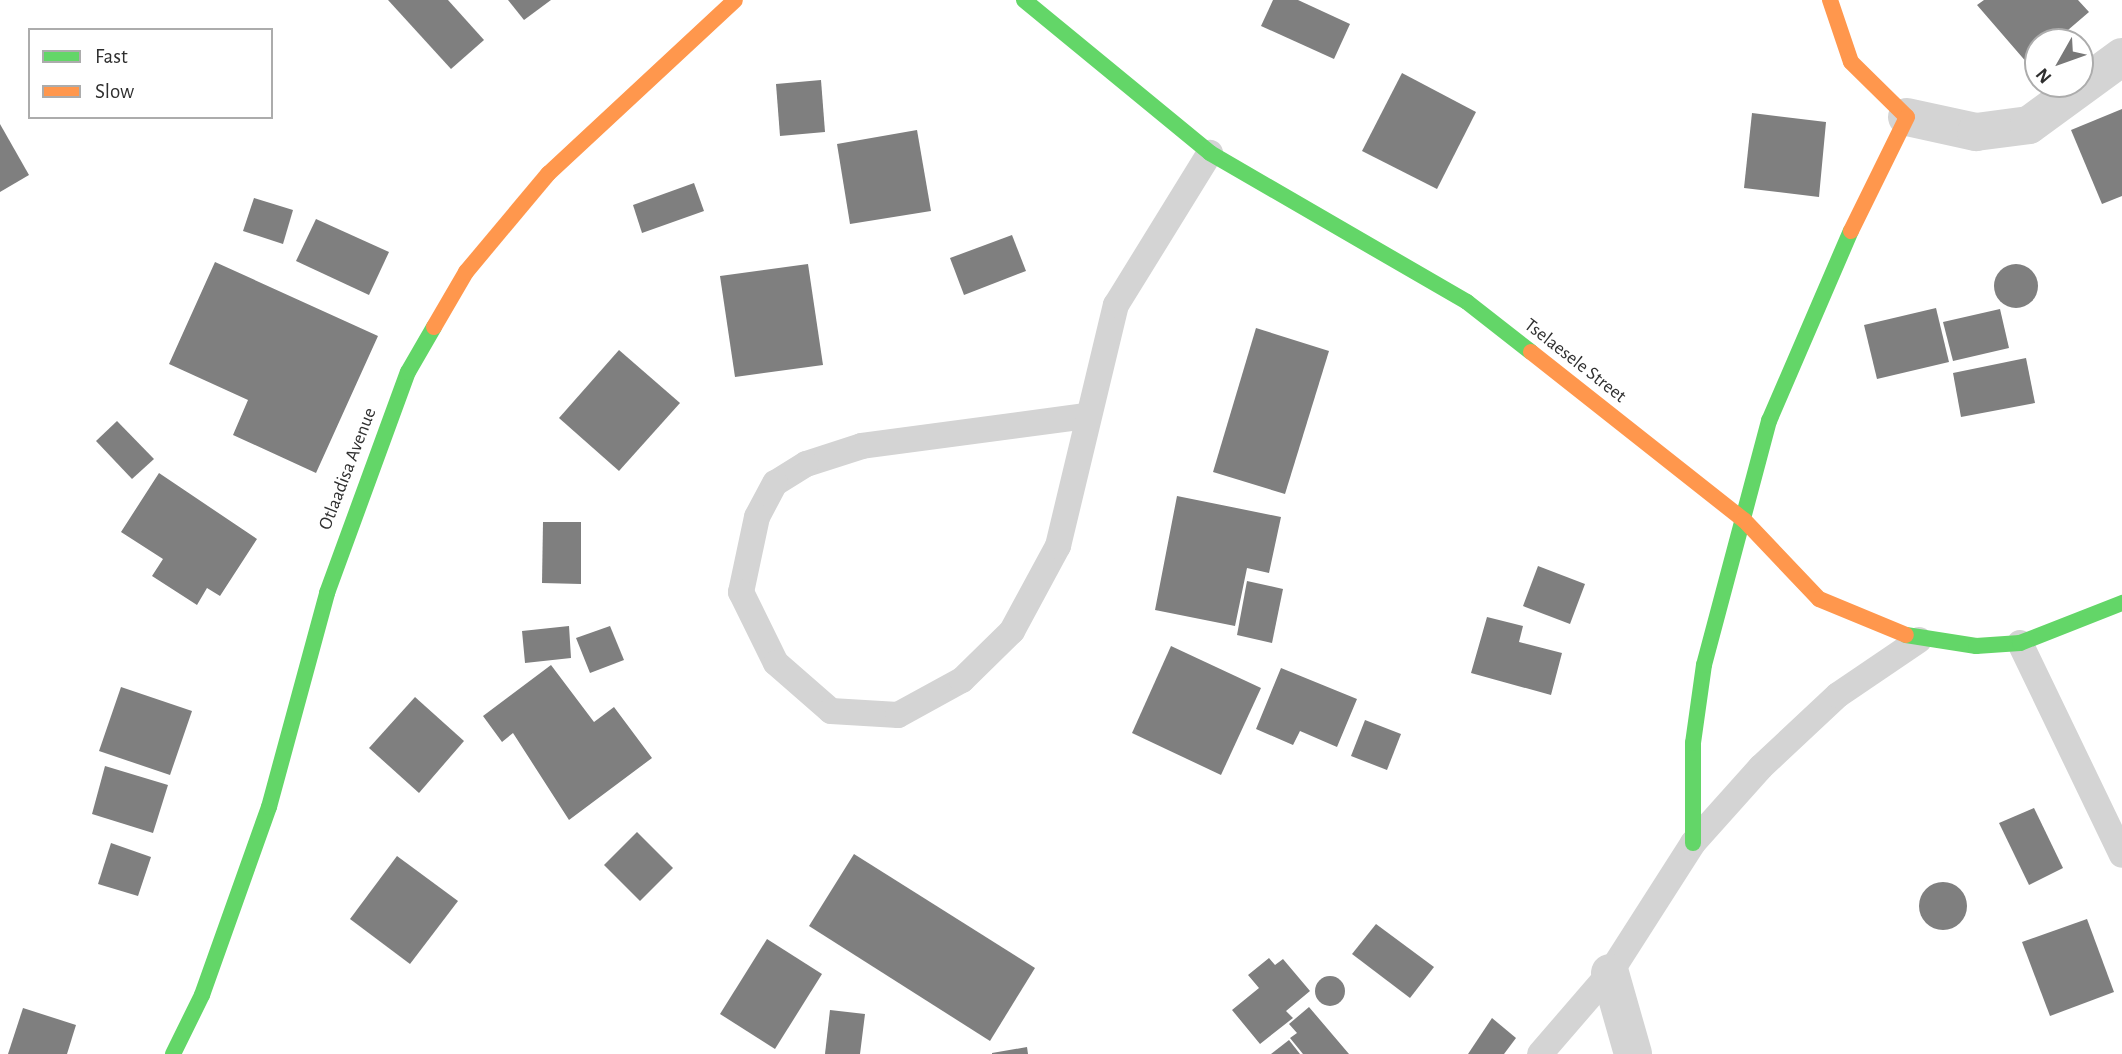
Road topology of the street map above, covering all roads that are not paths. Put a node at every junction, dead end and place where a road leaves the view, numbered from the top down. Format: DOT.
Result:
graph roads {
  1 [pos="735,0"];
  2 [pos="1024,0"];
  3 [pos="1830,0"];
  4 [pos="2122,57"];
  5 [pos="1907,117"];
  6 [pos="1210,153"];
  7 [pos="1086,416"];
  8 [pos="1744,520"];
  9 [pos="2122,603"];
  10 [pos="1919,640"];
  11 [pos="2020,643"];
  12 [pos="1693,843"];
  13 [pos="2122,855"];
  14 [pos="1610,973"];
  15 [pos="173,1054"];
  16 [pos="1540,1054"];
  17 [pos="1633,1054"];
  1 -- 15 [label="street, Otlaadisa Avenue"];
  2 -- 6 [label="street, Tselaesele Street"];
  3 -- 5 [label="street"];
  4 -- 5 [label="street"];
  5 -- 8 [label="street"];
  6 -- 7 [label="lane"];
  6 -- 8 [label="street, Tselaesele Street"];
  7 -- 7 [label="lane"];
  8 -- 10 [label="street, Tselaesele Street"];
  8 -- 12 [label="street"];
  9 -- 11 [label="street, Tselaesele Street"];
  10 -- 11 [label="street, Tselaesele Street"];
  10 -- 12 [label="lane"];
  11 -- 13 [label="lane"];
  12 -- 14 [label="lane"];
  14 -- 16 [label="lane"];
  14 -- 17 [label="street"];
}
